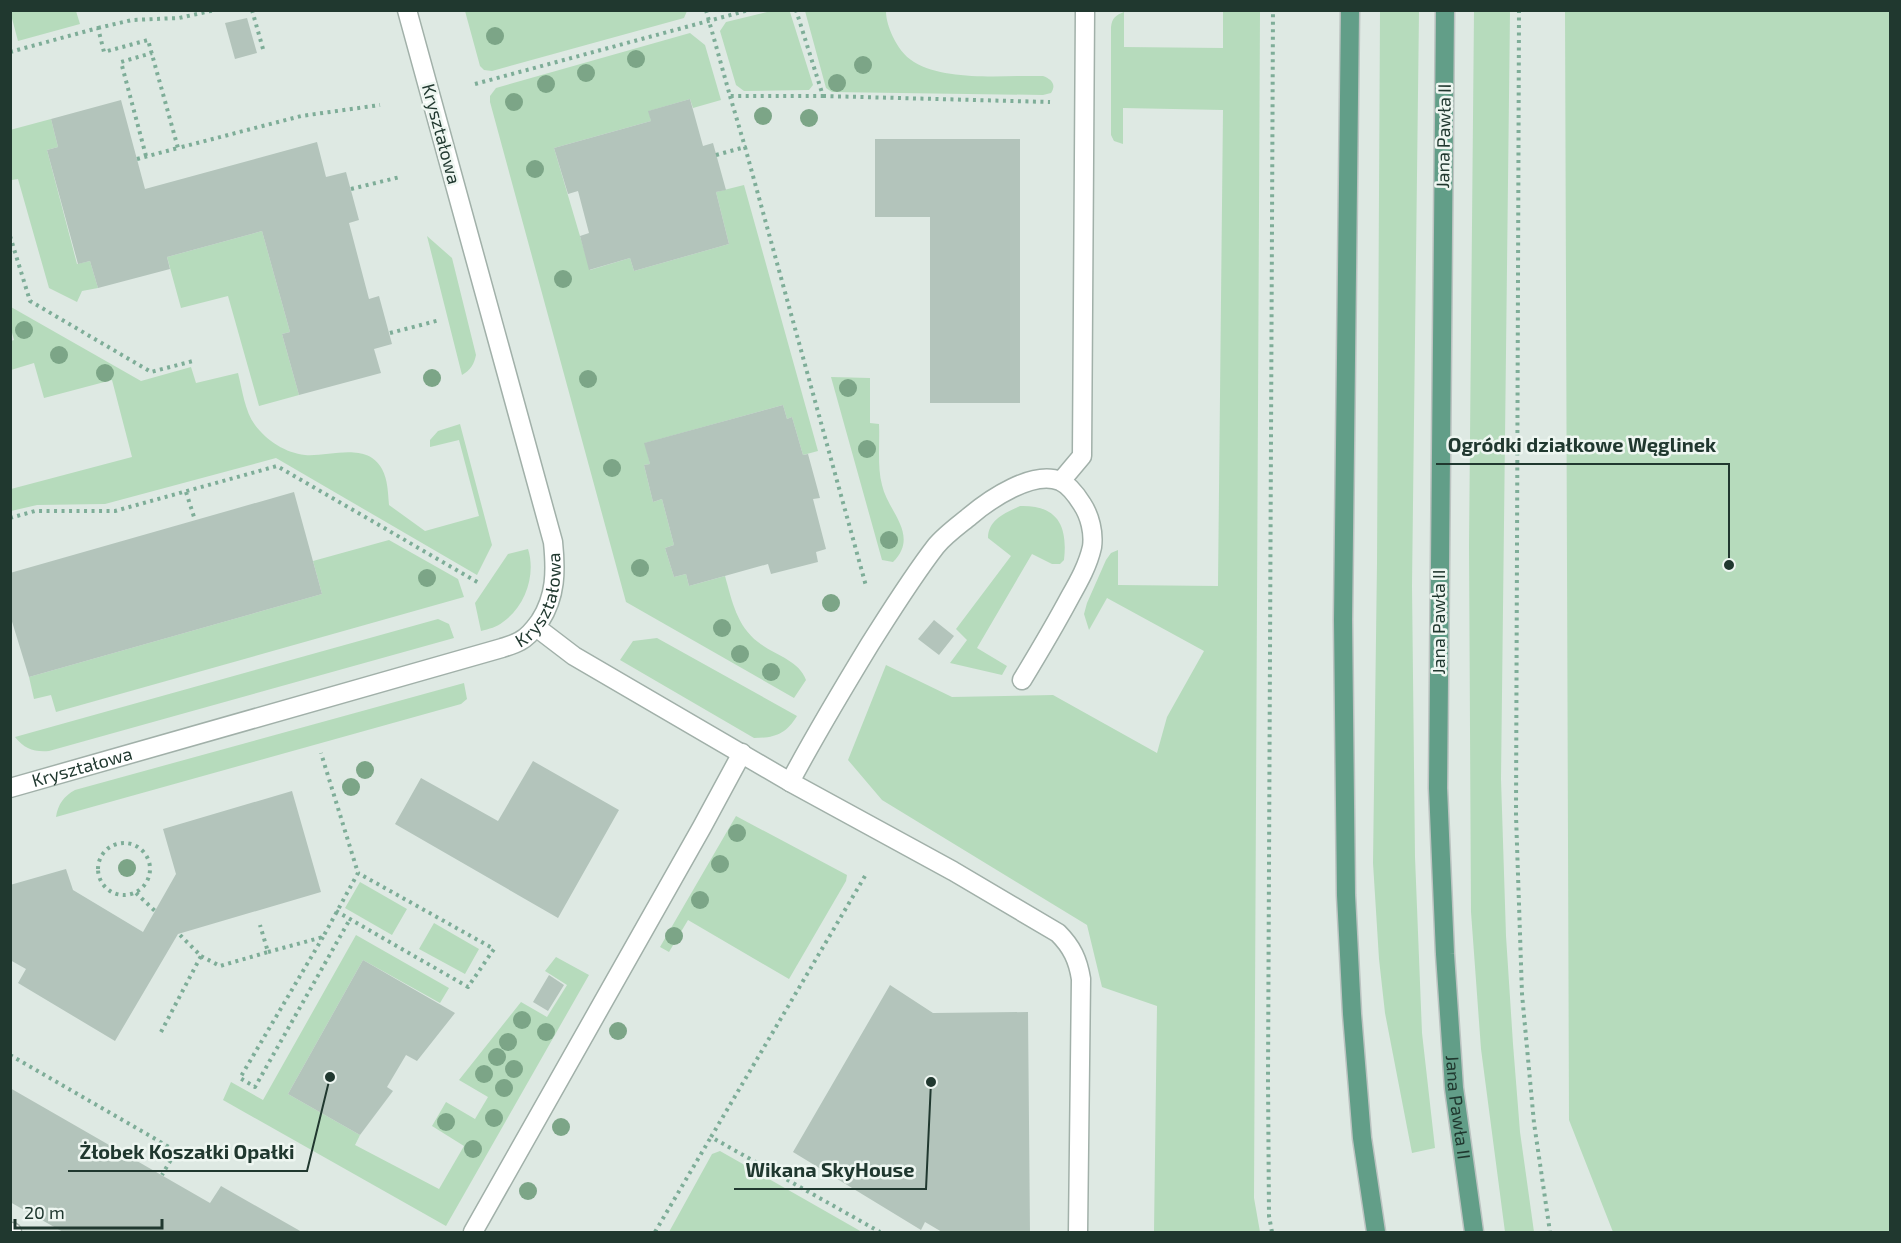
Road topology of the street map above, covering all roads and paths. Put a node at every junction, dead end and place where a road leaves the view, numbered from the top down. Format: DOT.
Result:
graph roads {
  1 [pos="215,10"];
  2 [pos="252,10"];
  3 [pos="407,10"];
  4 [pos="706,10"];
  5 [pos="749,10"];
  6 [pos="796,10"];
  7 [pos="1085,10"];
  8 [pos="1274,10"];
  9 [pos="1350,10"];
  10 [pos="1445,10"];
  11 [pos="1519,10"];
  12 [pos="709,21"];
  13 [pos="98,28"];
  14 [pos="263,49"];
  15 [pos="10,52"];
  16 [pos="152,53"];
  17 [pos="475,84"];
  18 [pos="730,96"];
  19 [pos="823,96"];
  20 [pos="1061,102"];
  21 [pos="380,105"];
  22 [pos="745,147"];
  23 [pos="178,148"];
  24 [pos="716,155"];
  25 [pos="146,156"];
  26 [pos="137,159"];
  27 [pos="400,177"];
  28 [pos="351,189"];
  29 [pos="10,236"];
  30 [pos="440,320"];
  31 [pos="390,333"];
  32 [pos="193,361"];
  33 [pos="1061,482"];
  34 [pos="186,492"];
  35 [pos="10,518"];
  36 [pos="195,520"];
  37 [pos="479,583"];
  38 [pos="867,594"];
  39 [pos="536,627"];
  40 [pos="1022,680"];
  41 [pos="321,753"];
  42 [pos="742,753"];
  43 [pos="790,782"];
  44 [pos="10,788"];
  45 [pos="358,873"];
  46 [pos="865,876"];
  47 [pos="135,893"];
  48 [pos="155,911"];
  49 [pos="336,911"];
  50 [pos="350,919"];
  51 [pos="260,925"];
  52 [pos="179,934"];
  53 [pos="323,937"];
  54 [pos="268,952"];
  55 [pos="201,956"];
  56 [pos="161,1032"];
  57 [pos="10,1055"];
  58 [pos="711,1137"];
  59 [pos="162,1175"];
  60 [pos="473,1233"];
  61 [pos="654,1233"];
  62 [pos="880,1233"];
  63 [pos="1078,1233"];
  64 [pos="1272,1233"];
  65 [pos="1376,1233"];
  66 [pos="1474,1233"];
  67 [pos="1550,1233"];
  1 -- 13 [label="path"];
  2 -- 14 [label="path"];
  3 -- 39 [label="street, Kryształowa"];
  4 -- 12 [label="path"];
  5 -- 12 [label="path"];
  6 -- 19 [label="path"];
  7 -- 33 [label="street"];
  8 -- 64 [label="path"];
  9 -- 65 [label="main road"];
  10 -- 66 [label="main road, Jana Pawła II"];
  11 -- 67 [label="path"];
  12 -- 17 [label="path"];
  12 -- 18 [label="path"];
  13 -- 15 [label="path"];
  13 -- 16 [label="path"];
  16 -- 23 [label="path"];
  16 -- 25 [label="path"];
  18 -- 19 [label="path"];
  18 -- 22 [label="path"];
  19 -- 20 [label="path"];
  21 -- 23 [label="path"];
  22 -- 24 [label="path"];
  22 -- 38 [label="path"];
  23 -- 25 [label="path"];
  25 -- 26 [label="path"];
  27 -- 28 [label="path"];
  29 -- 32 [label="path"];
  30 -- 31 [label="path"];
  33 -- 40 [label="street"];
  33 -- 43 [label="street"];
  34 -- 35 [label="path"];
  34 -- 36 [label="path"];
  34 -- 37 [label="path"];
  39 -- 42 [label="street"];
  39 -- 44 [label="street, Kryształowa"];
  41 -- 45 [label="path"];
  42 -- 43 [label="street"];
  42 -- 60 [label="street"];
  43 -- 63 [label="street"];
  45 -- 49 [label="path"];
  45 -- 50 [label="path"];
  46 -- 58 [label="path"];
  47 -- 47 [label="path"];
  47 -- 48 [label="path"];
  49 -- 50 [label="path"];
  49 -- 53 [label="path"];
  50 -- 53 [label="path"];
  51 -- 54 [label="path"];
  52 -- 55 [label="path"];
  53 -- 54 [label="path"];
  54 -- 55 [label="path"];
  55 -- 56 [label="path"];
  57 -- 59 [label="path"];
  58 -- 61 [label="path"];
  58 -- 62 [label="path"];
}
